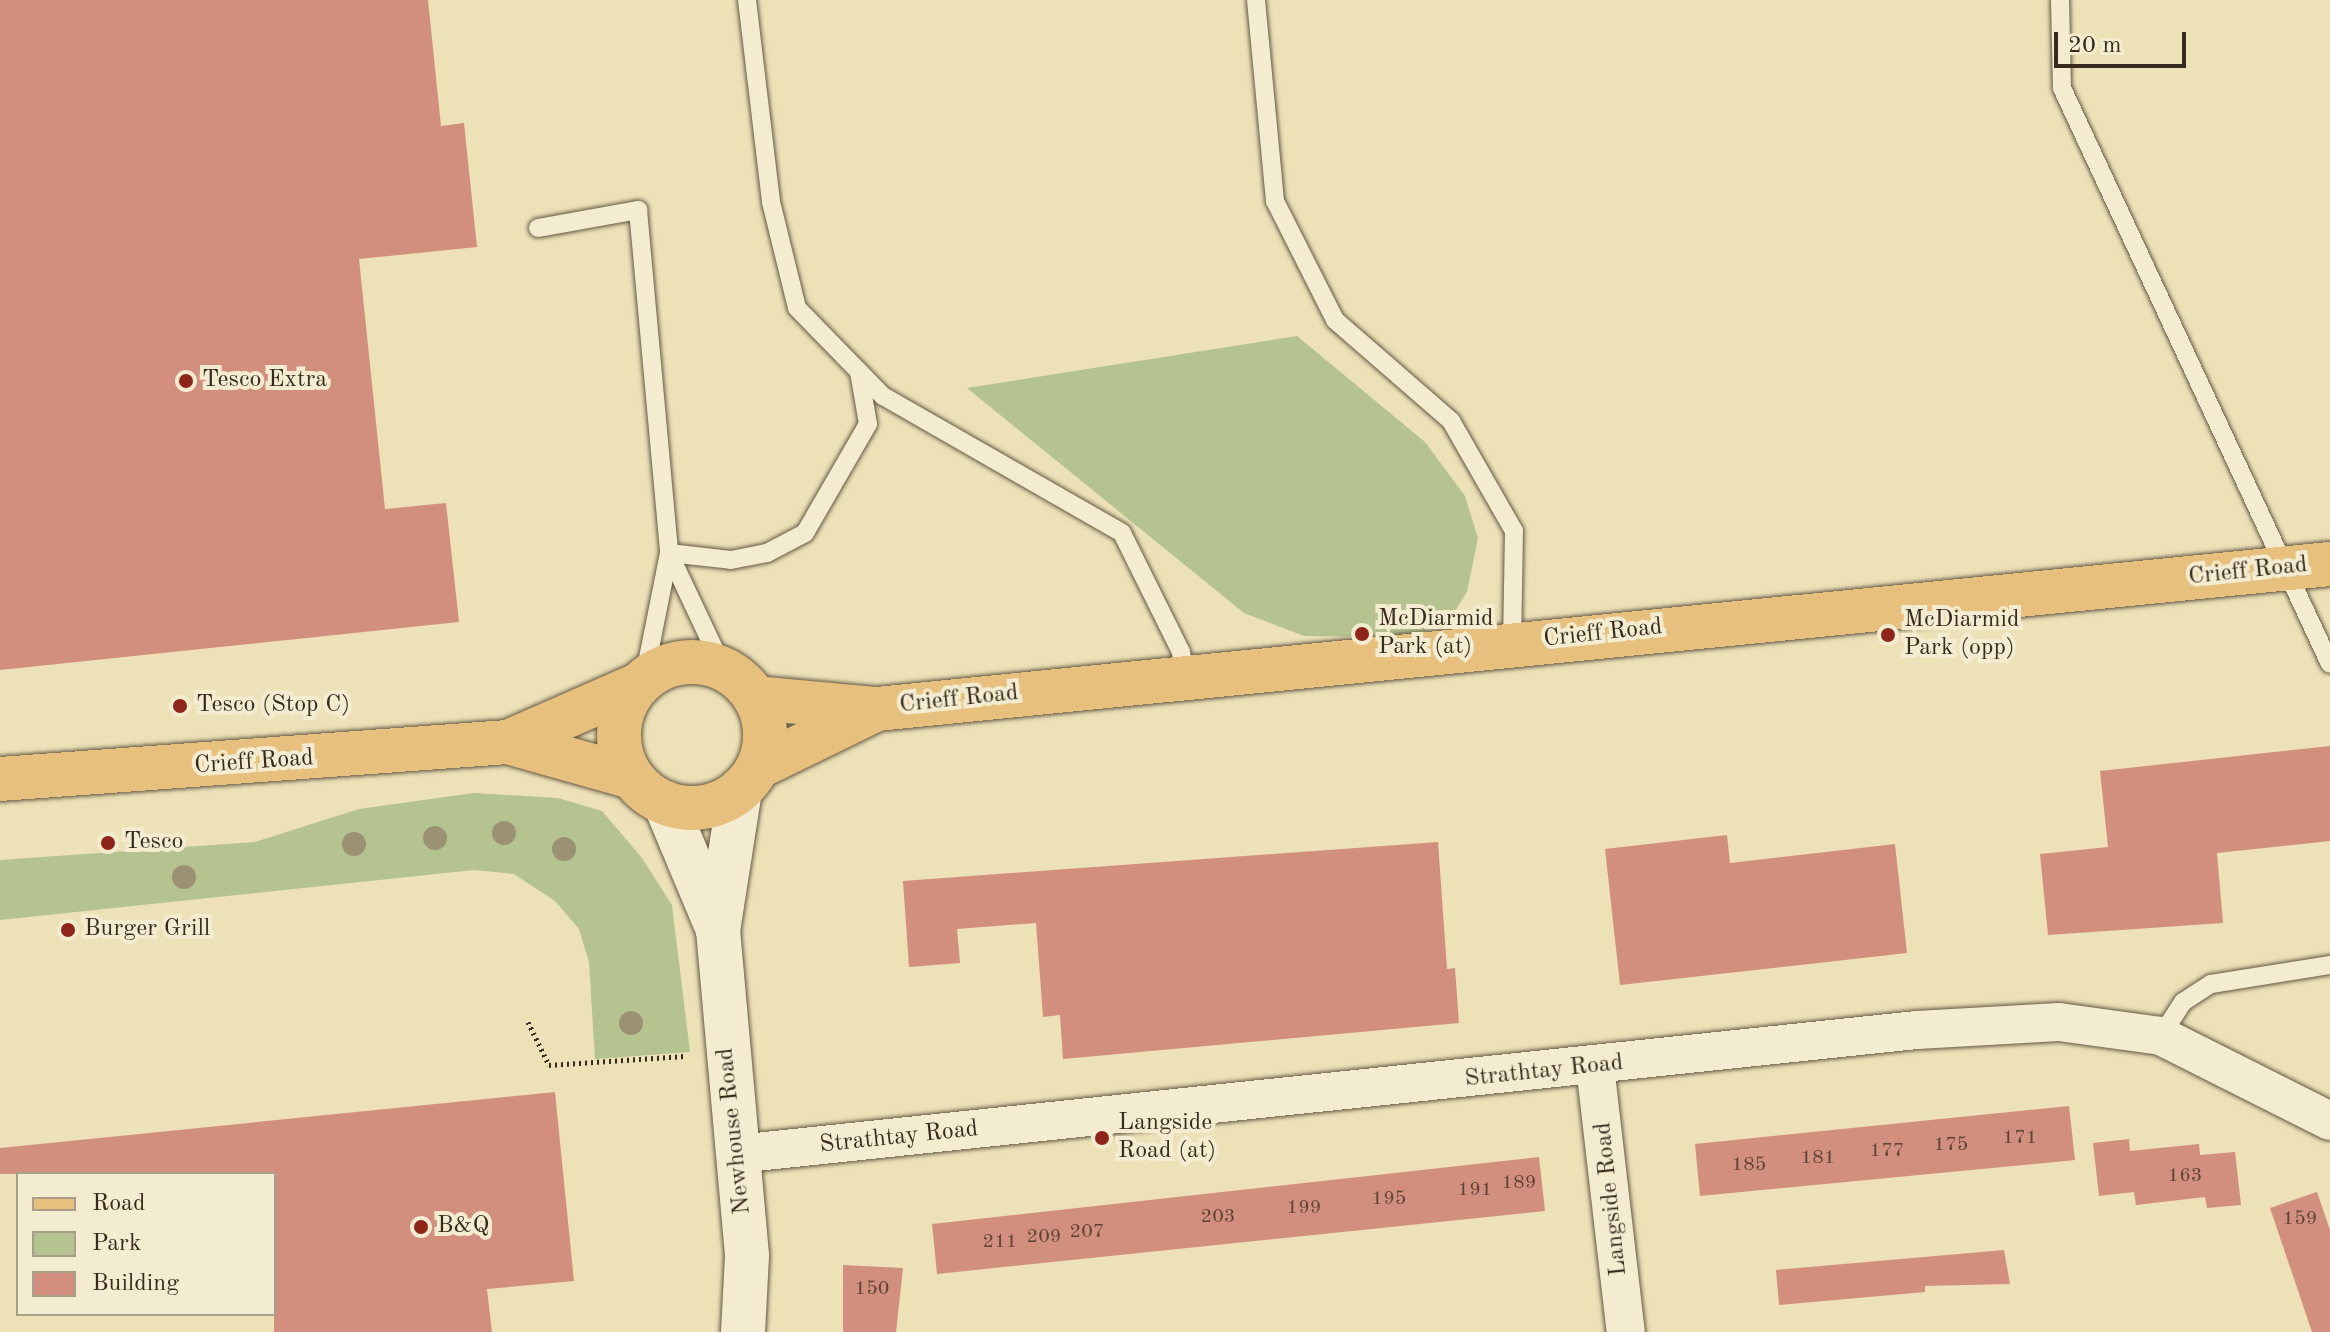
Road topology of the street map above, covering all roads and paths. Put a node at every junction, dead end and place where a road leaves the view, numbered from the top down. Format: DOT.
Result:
graph roads {
  1 [pos="747,0"];
  2 [pos="1256,0"];
  3 [pos="2060,0"];
  4 [pos="538,228"];
  5 [pos="859,371"];
  6 [pos="669,553"];
  7 [pos="2330,564"];
  8 [pos="2284,570"];
  9 [pos="1512,643"];
  10 [pos="2330,664"];
  11 [pos="723,668"];
  12 [pos="1185,675"];
  13 [pos="641,681"];
  14 [pos="755,698"];
  15 [pos="877,709"];
  16 [pos="508,742"];
  17 [pos="632,777"];
  18 [pos="0,779"];
  19 [pos="749,779"];
  20 [pos="665,803"];
  21 [pos="718,930"];
  22 [pos="2330,965"];
  23 [pos="528,1022"];
  24 [pos="2161,1036"];
  25 [pos="726,1053"];
  26 [pos="1595,1066"];
  27 [pos="2330,1121"];
  28 [pos="737,1154"];
  29 [pos="743,1332"];
  30 [pos="1626,1332"];
  1 -- 5 [label="lane"];
  2 -- 9 [label="lane"];
  3 -- 8 [label="lane"];
  4 -- 6 [label="lane"];
  5 -- 6 [label="lane"];
  5 -- 12 [label="lane"];
  6 -- 11 [label="lane"];
  6 -- 13 [label="lane"];
  7 -- 8 [label="main road, Crieff Road"];
  8 -- 9 [label="main road, Crieff Road"];
  8 -- 10 [label="lane"];
  9 -- 12 [label="main road, Crieff Road"];
  11 -- 13 [label="main road"];
  11 -- 14 [label="main road"];
  12 -- 15 [label="main road, Crieff Road"];
  13 -- 16 [label="main road, Crieff Road"];
  13 -- 17 [label="main road"];
  14 -- 15 [label="main road, Crieff Road"];
  14 -- 19 [label="main road"];
  15 -- 19 [label="main road, Crieff Road"];
  16 -- 17 [label="main road, Crieff Road"];
  16 -- 18 [label="main road, Crieff Road"];
  17 -- 20 [label="main road"];
  19 -- 20 [label="main road"];
  19 -- 21 [label="street, Newhouse Road"];
  20 -- 21 [label="street, Newhouse Road"];
  21 -- 25 [label="street, Newhouse Road"];
  22 -- 24 [label="lane"];
  23 -- 25 [label="path"];
  24 -- 26 [label="street, Strathtay Road"];
  24 -- 27 [label="street, Strathtay Road"];
  25 -- 28 [label="street, Newhouse Road"];
  26 -- 28 [label="street, Strathtay Road"];
  26 -- 30 [label="street, Langside Road"];
  28 -- 29 [label="street, Newhouse Road"];
}
